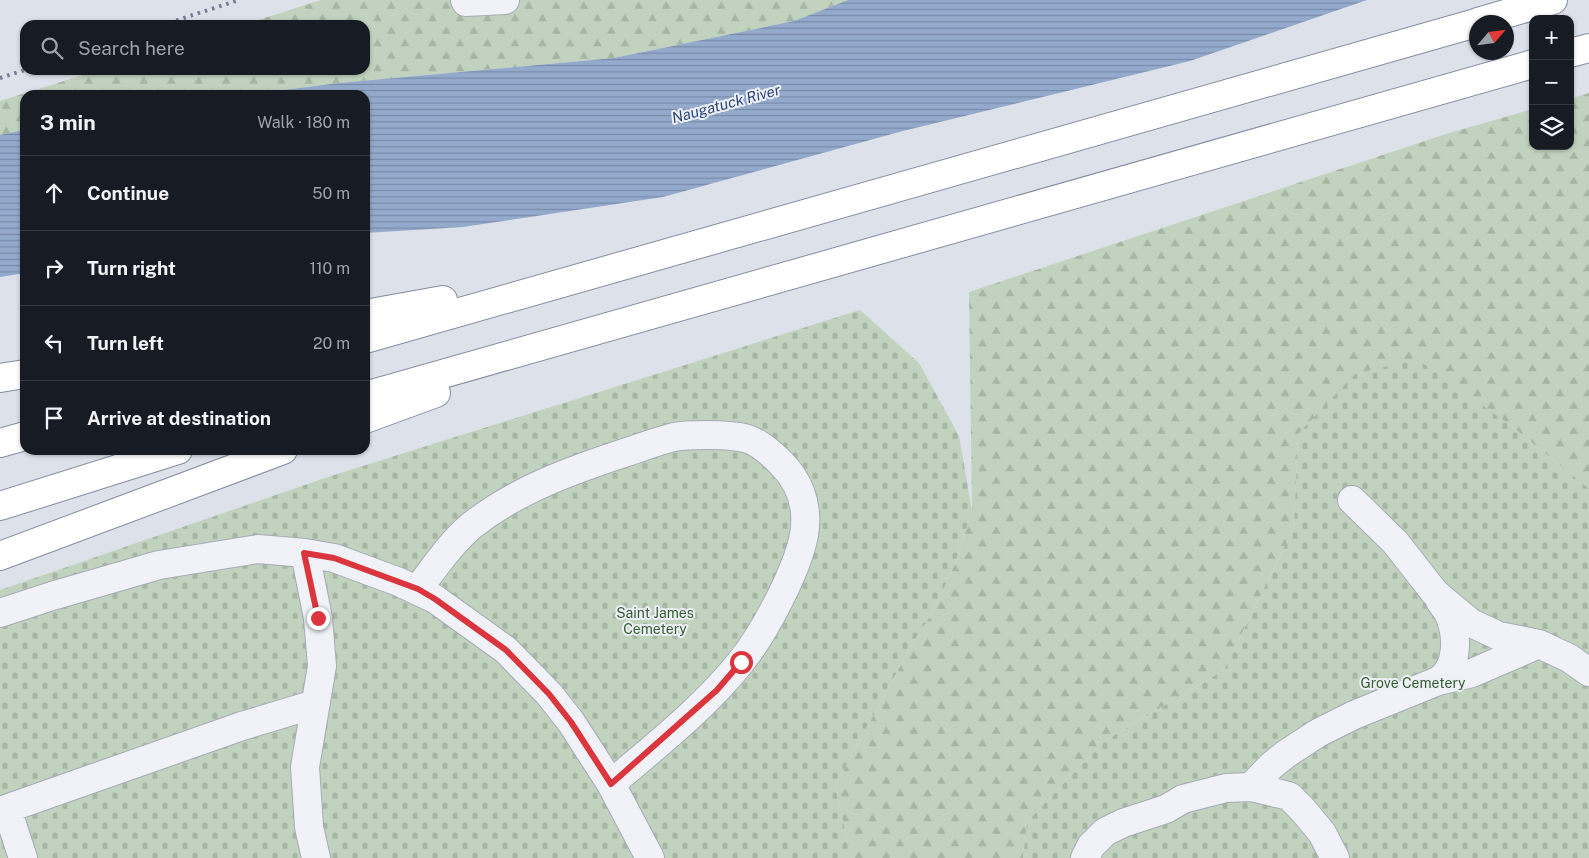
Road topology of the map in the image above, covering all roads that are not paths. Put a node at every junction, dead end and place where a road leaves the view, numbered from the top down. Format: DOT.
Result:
graph roads {
  1 [pos="464,0"];
  2 [pos="504,0"];
  3 [pos="1553,0"];
  4 [pos="1503,15"];
  5 [pos="1469,25"];
  6 [pos="1589,48"];
  7 [pos="1574,52"];
  8 [pos="1529,65"];
  9 [pos="588,275"];
  10 [pos="370,313"];
  11 [pos="630,320"];
  12 [pos="370,338"];
  13 [pos="20,375"];
  14 [pos="0,378"];
  15 [pos="370,395"];
  16 [pos="370,417"];
  17 [pos="20,438"];
  18 [pos="0,444"];
  19 [pos="162,455"];
  20 [pos="270,455"];
  21 [pos="1352,500"];
  22 [pos="0,506"];
  23 [pos="304,553"];
  24 [pos="0,556"];
  25 [pos="418,589"];
  26 [pos="1435,593"];
  27 [pos="0,614"];
  28 [pos="1539,644"];
  29 [pos="1589,672"];
  30 [pos="1438,681"];
  31 [pos="315,704"];
  32 [pos="611,784"];
  33 [pos="1252,787"];
  34 [pos="3,810"];
  35 [pos="24,858"];
  36 [pos="316,858"];
  37 [pos="650,858"];
  38 [pos="1085,858"];
  39 [pos="1335,858"];
  1 -- 2 [label="lane"];
  3 -- 4 [label="highway"];
  5 -- 9 [label="highway"];
  6 -- 7 [label="highway"];
  8 -- 11 [label="highway"];
  9 -- 10 [label="highway"];
  9 -- 12 [label="highway"];
  11 -- 15 [label="highway"];
  11 -- 16 [label="highway"];
  13 -- 14 [label="highway"];
  17 -- 18 [label="highway"];
  19 -- 22 [label="highway"];
  20 -- 24 [label="highway"];
  21 -- 26 [label="lane"];
  23 -- 25 [label="lane"];
  23 -- 27 [label="lane"];
  23 -- 31 [label="lane"];
  25 -- 32 [label="lane"];
  25 -- 32 [label="lane"];
  26 -- 28 [label="lane"];
  26 -- 30 [label="lane"];
  28 -- 29 [label="lane"];
  28 -- 30 [label="lane"];
  30 -- 33 [label="lane"];
  31 -- 34 [label="lane"];
  31 -- 36 [label="lane"];
  32 -- 37 [label="lane"];
  33 -- 38 [label="lane"];
  33 -- 39 [label="lane"];
  34 -- 35 [label="lane"];
}
